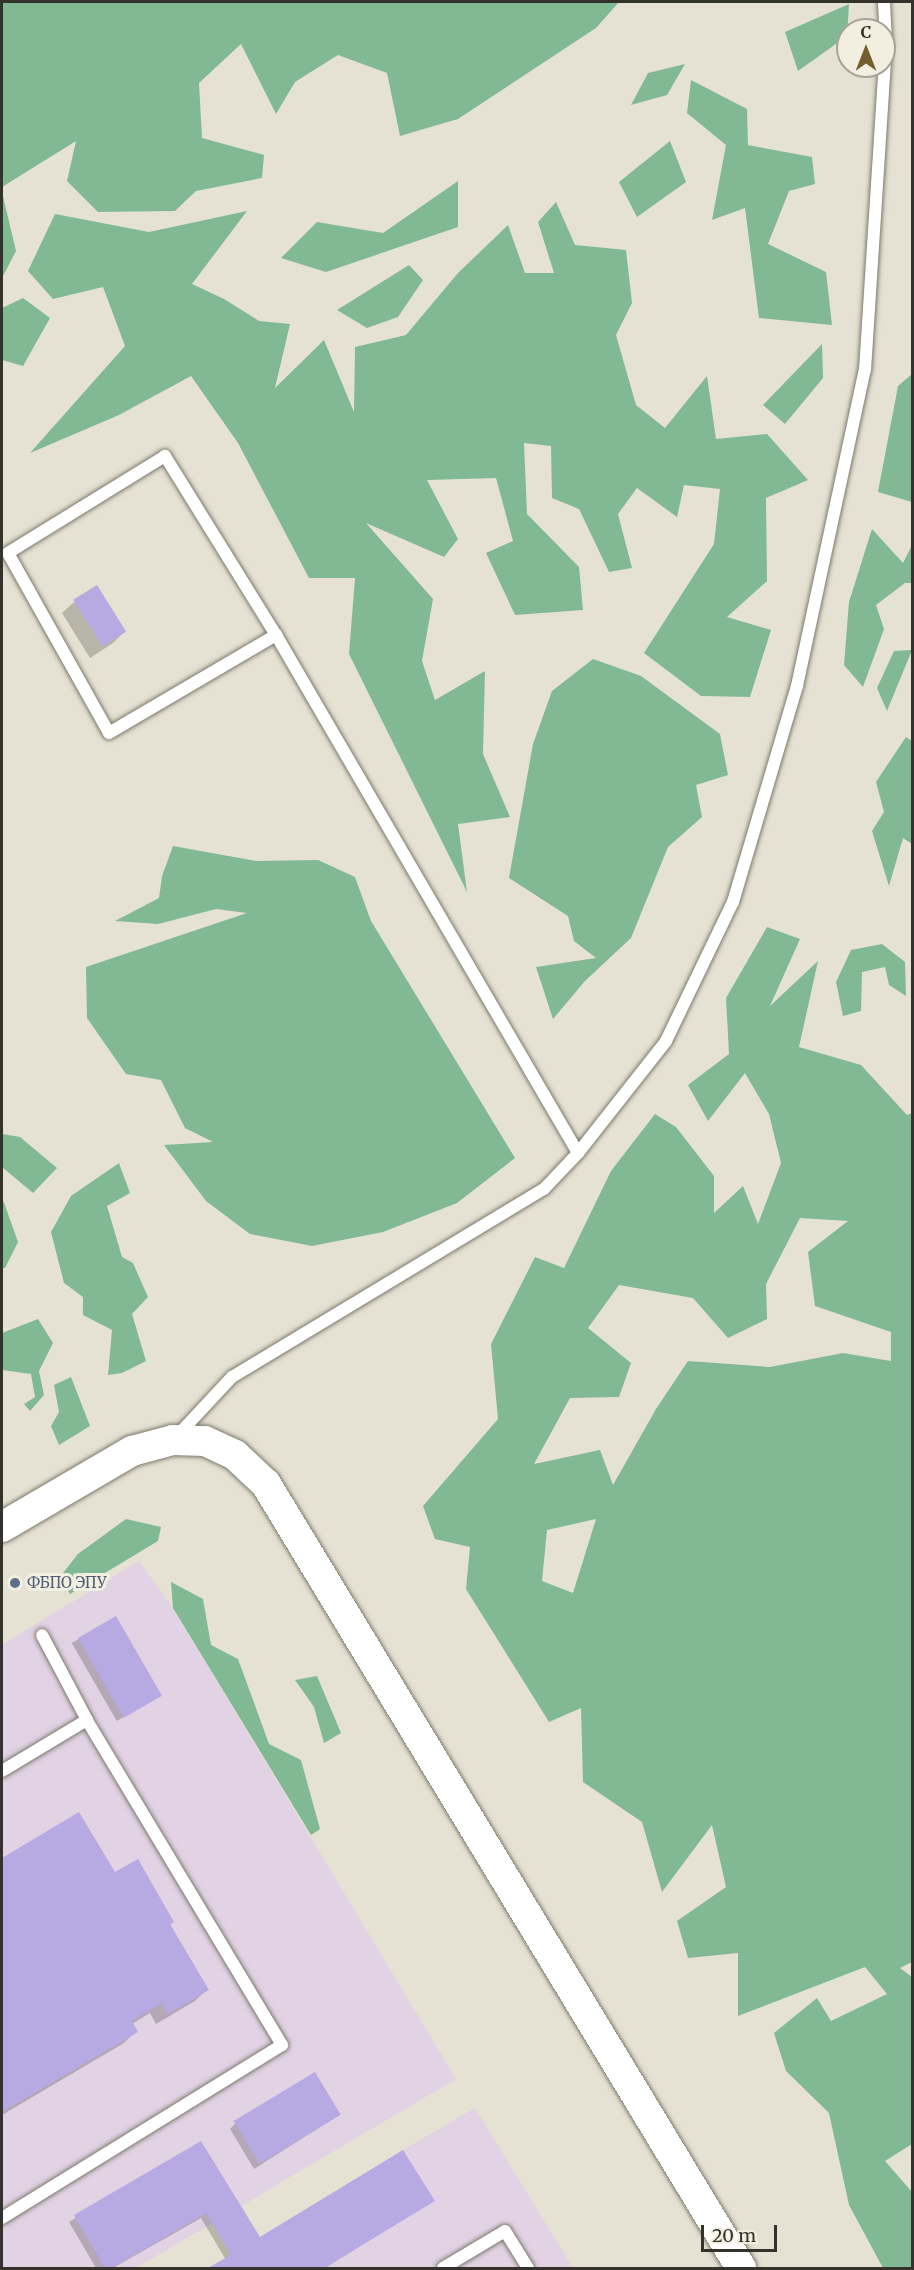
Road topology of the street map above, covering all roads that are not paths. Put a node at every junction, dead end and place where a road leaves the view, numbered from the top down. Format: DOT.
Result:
graph roads {
  1 [pos="884,2"];
  2 [pos="276,635"];
  3 [pos="578,1153"];
  4 [pos="173,1440"];
  5 [pos="2,1527"];
  6 [pos="42,1635"];
  7 [pos="87,1720"];
  8 [pos="2,1771"];
  9 [pos="2,2218"];
  10 [pos="443,2268"];
  11 [pos="528,2268"];
  12 [pos="741,2268"];
  1 -- 3 [label="lane"];
  2 -- 2 [label="lane"];
  2 -- 3 [label="lane"];
  3 -- 4 [label="lane"];
  4 -- 5 [label="street"];
  4 -- 12 [label="street"];
  6 -- 7 [label="lane"];
  7 -- 8 [label="lane"];
  7 -- 9 [label="lane"];
  10 -- 11 [label="lane"];
}
